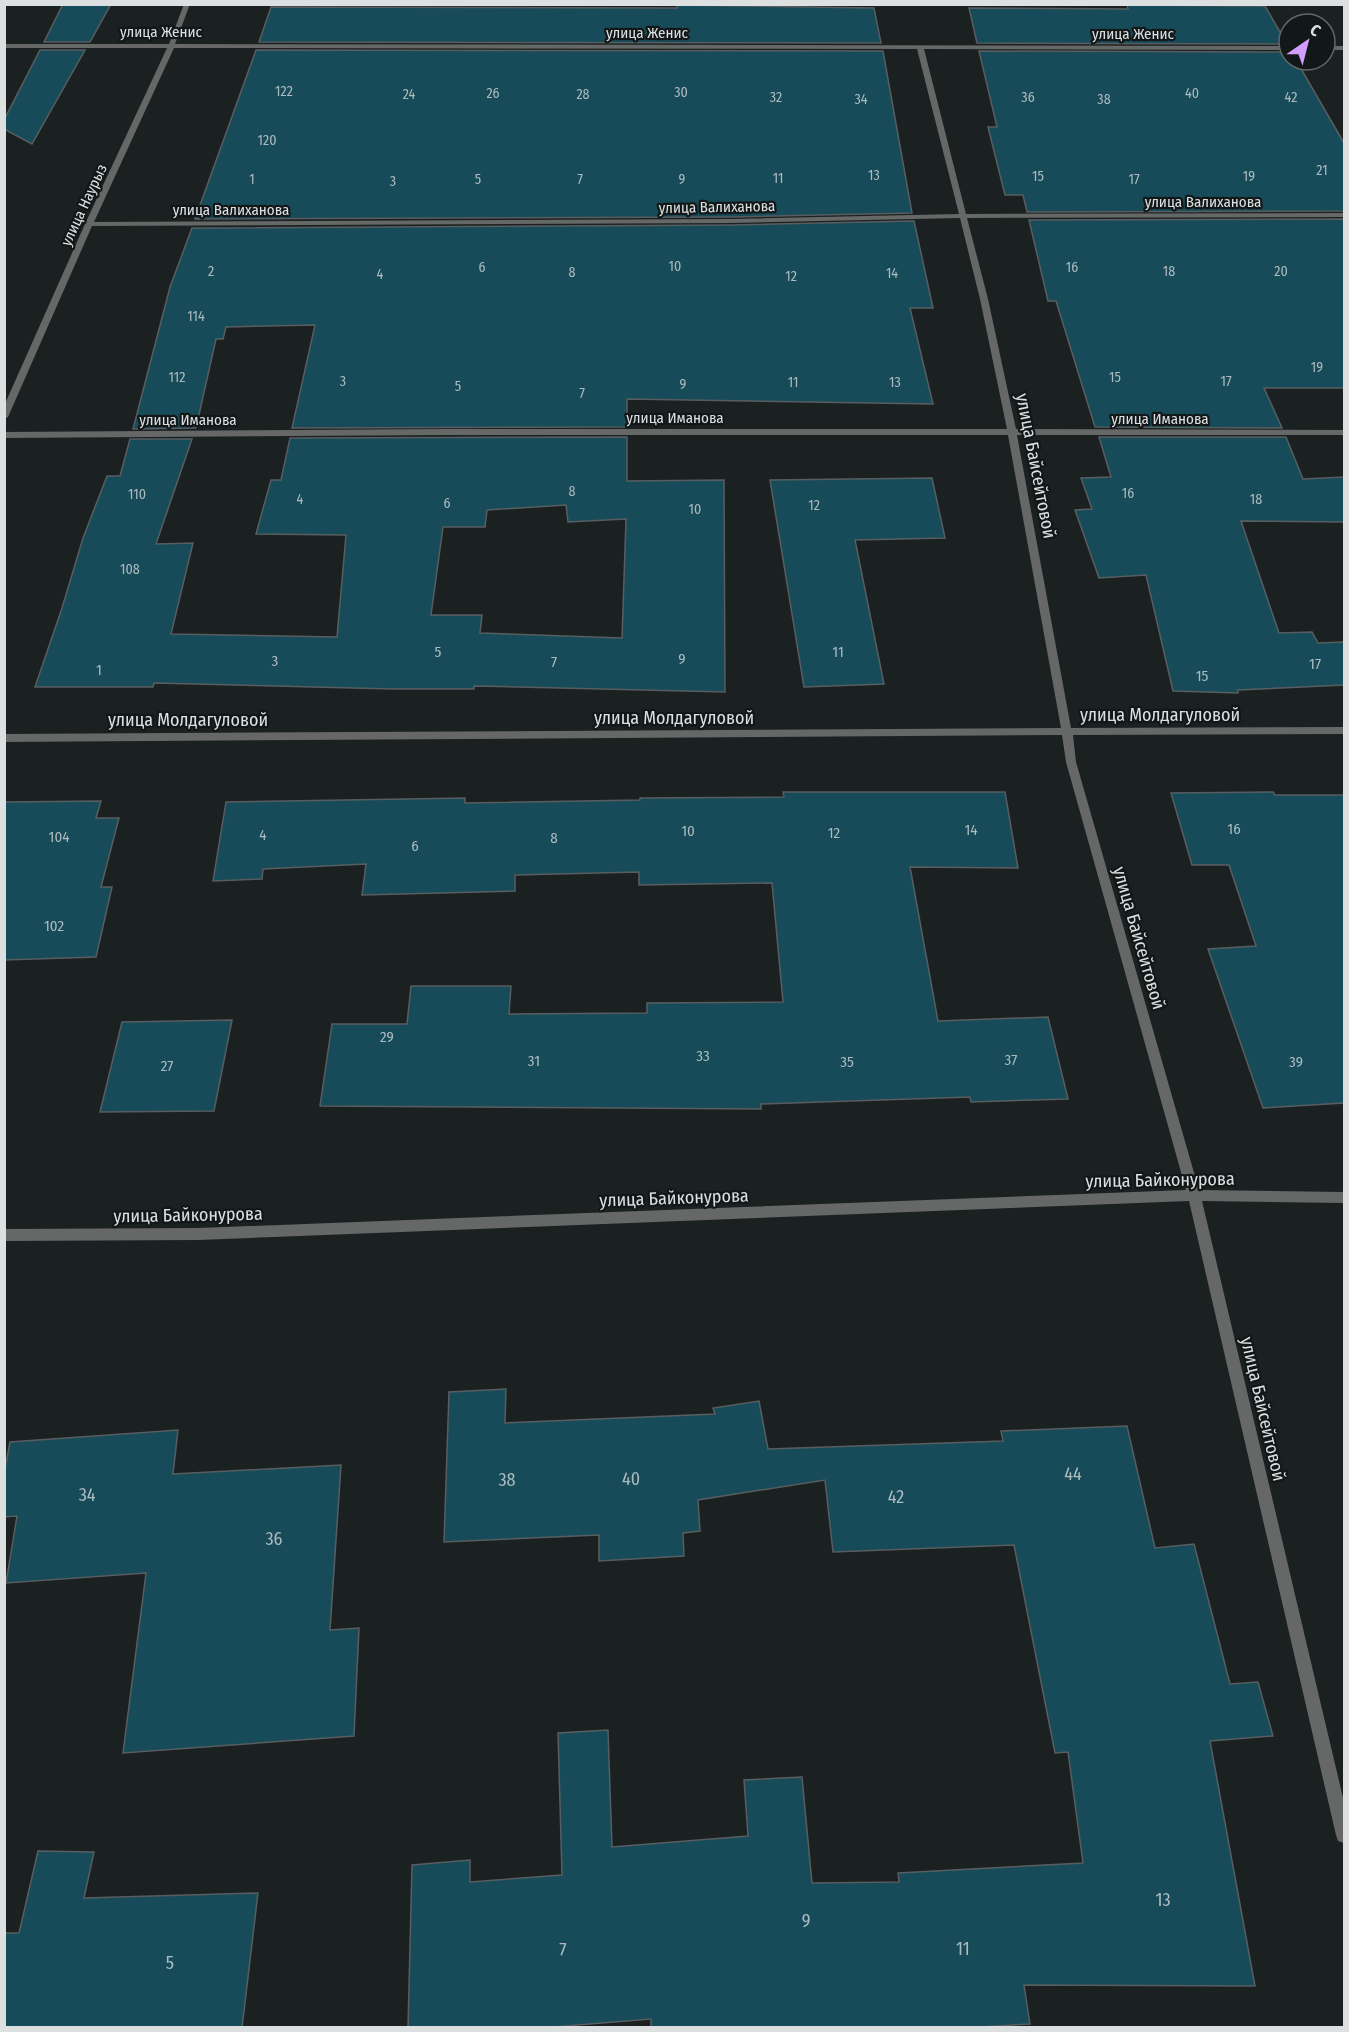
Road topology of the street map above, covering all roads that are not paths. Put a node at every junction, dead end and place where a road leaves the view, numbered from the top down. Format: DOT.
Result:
graph roads {
  1 [pos="187,4"];
  2 [pos="172,45"];
  3 [pos="4,46"];
  4 [pos="920,47"];
  5 [pos="1277,48"];
  6 [pos="1344,215"];
  7 [pos="962,216"];
  8 [pos="89,224"];
  9 [pos="4,417"];
  10 [pos="1012,432"];
  11 [pos="1344,432"];
  12 [pos="4,435"];
  13 [pos="1344,730"];
  14 [pos="1067,732"];
  15 [pos="4,738"];
  16 [pos="1194,1195"];
  17 [pos="1344,1197"];
  18 [pos="4,1235"];
  19 [pos="1344,1835"];
  1 -- 2 [label="street, улица Наурыз"];
  2 -- 3 [label="street, улица Женис"];
  2 -- 4 [label="street, улица Женис"];
  2 -- 8 [label="street, улица Наурыз"];
  4 -- 5 [label="street, улица Женис"];
  4 -- 7 [label="street, улица Байсейтовой"];
  6 -- 7 [label="street, улица Валиханова"];
  7 -- 8 [label="street, улица Валиханова"];
  7 -- 10 [label="street, улица Байсейтовой"];
  8 -- 9 [label="street, улица Наурыз"];
  10 -- 11 [label="street, улица Иманова"];
  10 -- 12 [label="street, улица Иманова"];
  10 -- 14 [label="street, улица Байсейтовой"];
  13 -- 14 [label="street, улица Молдагуловой"];
  14 -- 15 [label="street, улица Молдагуловой"];
  14 -- 16 [label="street, улица Байсейтовой"];
  16 -- 17 [label="street, улица Байконурова"];
  16 -- 18 [label="street, улица Байконурова"];
  16 -- 19 [label="street, улица Байсейтовой"];
}
